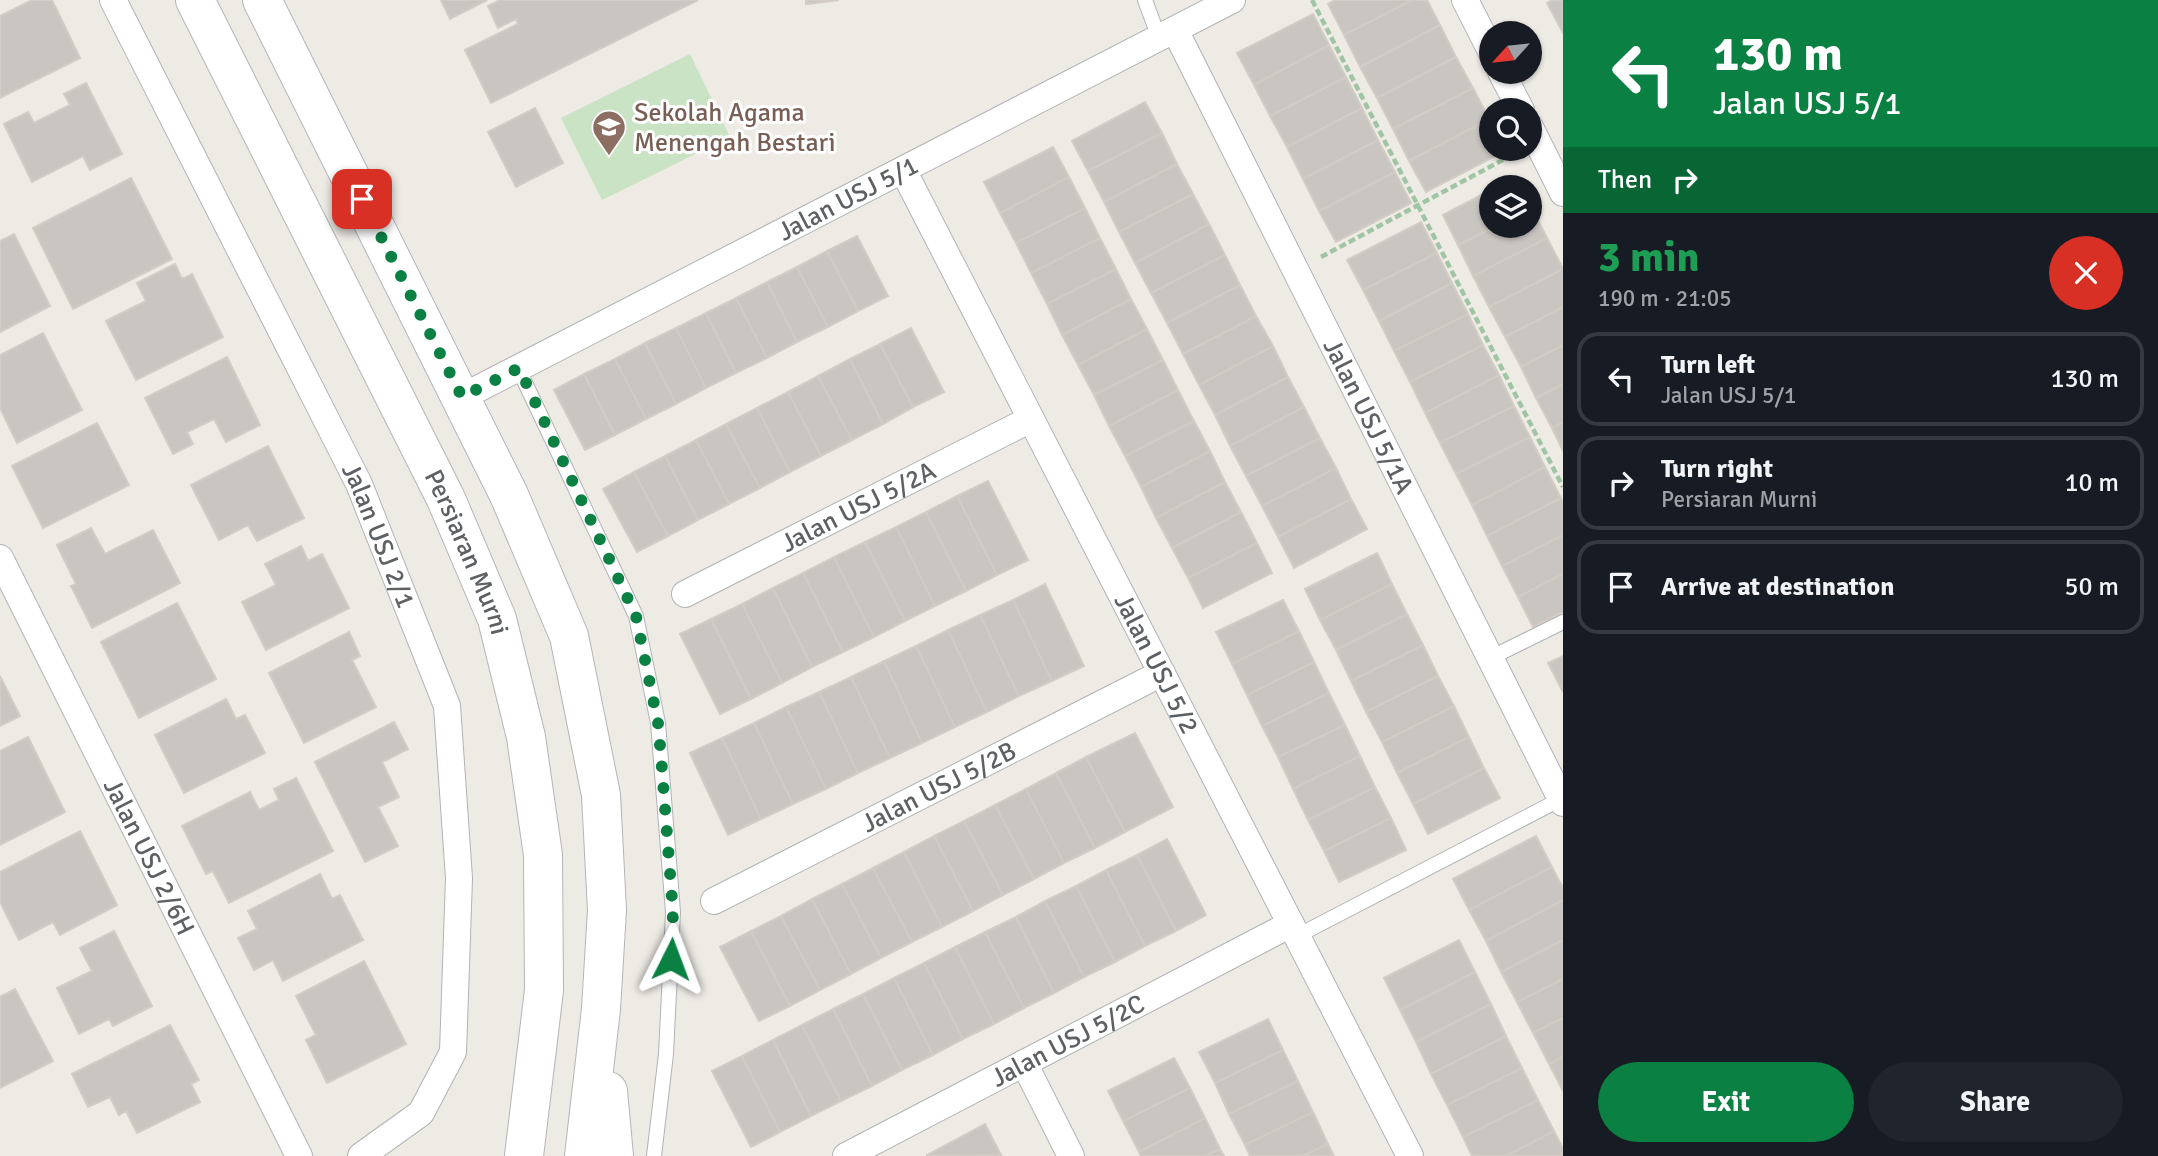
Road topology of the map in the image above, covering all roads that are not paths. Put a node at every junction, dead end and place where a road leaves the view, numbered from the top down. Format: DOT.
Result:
graph roads {
  1 [pos="113,0"];
  2 [pos="195,0"];
  3 [pos="262,0"];
  4 [pos="1145,0"];
  5 [pos="1232,0"];
  6 [pos="1465,0"];
  7 [pos="1479,27"];
  8 [pos="1167,34"];
  9 [pos="1543,149"];
  10 [pos="903,170"];
  11 [pos="1563,193"];
  12 [pos="519,368"];
  13 [pos="462,397"];
  14 [pos="1031,419"];
  15 [pos="0,558"];
  16 [pos="685,594"];
  17 [pos="1563,622"];
  18 [pos="1490,658"];
  19 [pos="1162,673"];
  20 [pos="1562,801"];
  21 [pos="714,901"];
  22 [pos="1294,930"];
  23 [pos="601,1009"];
  24 [pos="1024,1063"];
  25 [pos="531,1105"];
  26 [pos="299,1156"];
  27 [pos="361,1156"];
  28 [pos="496,1156"];
  29 [pos="524,1156"];
  30 [pos="584,1156"];
  31 [pos="614,1156"];
  32 [pos="654,1156"];
  33 [pos="846,1156"];
  34 [pos="1071,1156"];
  35 [pos="1410,1156"];
  1 -- 27 [label="street, Jalan USJ 2/1"];
  2 -- 25 [label="main road, Persiaran Murni"];
  3 -- 13 [label="main road"];
  4 -- 8 [label="lane"];
  5 -- 8 [label="street, Jalan USJ 5/1"];
  6 -- 7 [label="street"];
  8 -- 10 [label="street, Jalan USJ 5/1"];
  8 -- 18 [label="street, Jalan USJ 5/1A"];
  9 -- 11 [label="street"];
  10 -- 12 [label="street, Jalan USJ 5/1"];
  10 -- 14 [label="street, Jalan USJ 5/2"];
  12 -- 13 [label="street, Jalan USJ 5/1"];
  12 -- 32 [label="lane"];
  13 -- 23 [label="main road"];
  14 -- 16 [label="street, Jalan USJ 5/2A"];
  14 -- 19 [label="street, Jalan USJ 5/2"];
  15 -- 26 [label="street, Jalan USJ 2/6H"];
  17 -- 18 [label="lane"];
  18 -- 20 [label="street, Jalan USJ 5/1A"];
  19 -- 21 [label="street, Jalan USJ 5/2B"];
  19 -- 22 [label="street, Jalan USJ 5/2"];
  20 -- 22 [label="lane"];
  22 -- 24 [label="street, Jalan USJ 5/2C"];
  22 -- 35 [label="street, Jalan USJ 5/2"];
  23 -- 30 [label="main road"];
  23 -- 31 [label="main road"];
  24 -- 33 [label="street, Jalan USJ 5/2C"];
  24 -- 34 [label="street"];
  25 -- 28 [label="main road"];
  25 -- 29 [label="main road, Persiaran Murni"];
}
